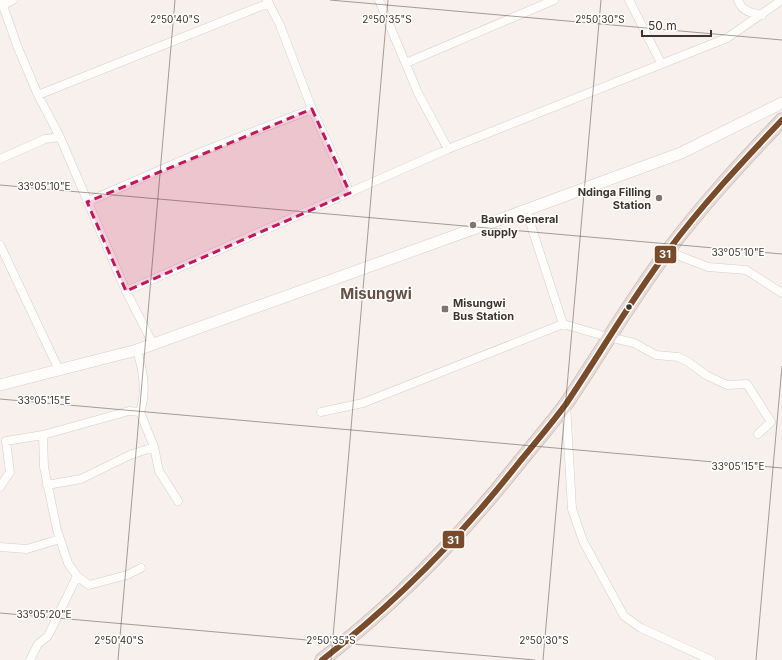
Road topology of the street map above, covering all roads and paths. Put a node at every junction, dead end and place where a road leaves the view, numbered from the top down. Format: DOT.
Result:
graph roads {
  1 [pos="13,0"];
  2 [pos="379,0"];
  3 [pos="554,0"];
  4 [pos="629,0"];
  5 [pos="738,0"];
  6 [pos="782,0"];
  7 [pos="268,1"];
  8 [pos="2,3"];
  9 [pos="762,15"];
  10 [pos="406,63"];
  11 [pos="661,63"];
  12 [pos="38,95"];
  13 [pos="782,103"];
  14 [pos="312,108"];
  15 [pos="782,120"];
  16 [pos="60,137"];
  17 [pos="448,149"];
  18 [pos="0,159"];
  19 [pos="350,193"];
  20 [pos="87,202"];
  21 [pos="526,210"];
  22 [pos="0,245"];
  23 [pos="667,252"];
  24 [pos="126,291"];
  25 [pos="782,293"];
  26 [pos="563,324"];
  27 [pos="608,337"];
  28 [pos="153,344"];
  29 [pos="137,350"];
  30 [pos="59,370"];
  31 [pos="0,385"];
  32 [pos="566,404"];
  33 [pos="140,412"];
  34 [pos="320,412"];
  35 [pos="758,434"];
  36 [pos="43,435"];
  37 [pos="154,447"];
  38 [pos="47,485"];
  39 [pos="0,488"];
  40 [pos="178,502"];
  41 [pos="60,539"];
  42 [pos="0,547"];
  43 [pos="141,568"];
  44 [pos="77,576"];
  45 [pos="30,660"];
  46 [pos="322,660"];
  47 [pos="711,660"];
  1 -- 8 [label="street"];
  2 -- 10 [label="street"];
  3 -- 10 [label="street"];
  4 -- 11 [label="street"];
  5 -- 9 [label="street"];
  6 -- 9 [label="street"];
  7 -- 12 [label="street"];
  7 -- 14 [label="street"];
  8 -- 12 [label="street"];
  9 -- 11 [label="street"];
  10 -- 17 [label="street"];
  11 -- 17 [label="street"];
  12 -- 16 [label="street"];
  13 -- 21 [label="street"];
  14 -- 19 [label="street"];
  14 -- 20 [label="street"];
  15 -- 23 [label="highway"];
  16 -- 18 [label="street"];
  16 -- 20 [label="street"];
  17 -- 19 [label="street"];
  19 -- 24 [label="street"];
  20 -- 24 [label="street"];
  21 -- 26 [label="street"];
  21 -- 28 [label="street"];
  22 -- 30 [label="street"];
  23 -- 25 [label="street"];
  23 -- 27 [label="highway"];
  24 -- 28 [label="street"];
  26 -- 27 [label="street"];
  26 -- 34 [label="street"];
  27 -- 32 [label="highway"];
  27 -- 35 [label="street"];
  28 -- 29 [label="street"];
  29 -- 30 [label="street"];
  29 -- 33 [label="street"];
  30 -- 31 [label="street"];
  32 -- 46 [label="highway"];
  32 -- 47 [label="street"];
  33 -- 36 [label="street"];
  33 -- 37 [label="street"];
  36 -- 38 [label="street"];
  36 -- 39 [label="street"];
  37 -- 38 [label="street"];
  37 -- 40 [label="street"];
  38 -- 41 [label="street"];
  41 -- 42 [label="street"];
  41 -- 44 [label="street"];
  43 -- 44 [label="street"];
  44 -- 45 [label="street"];
}
